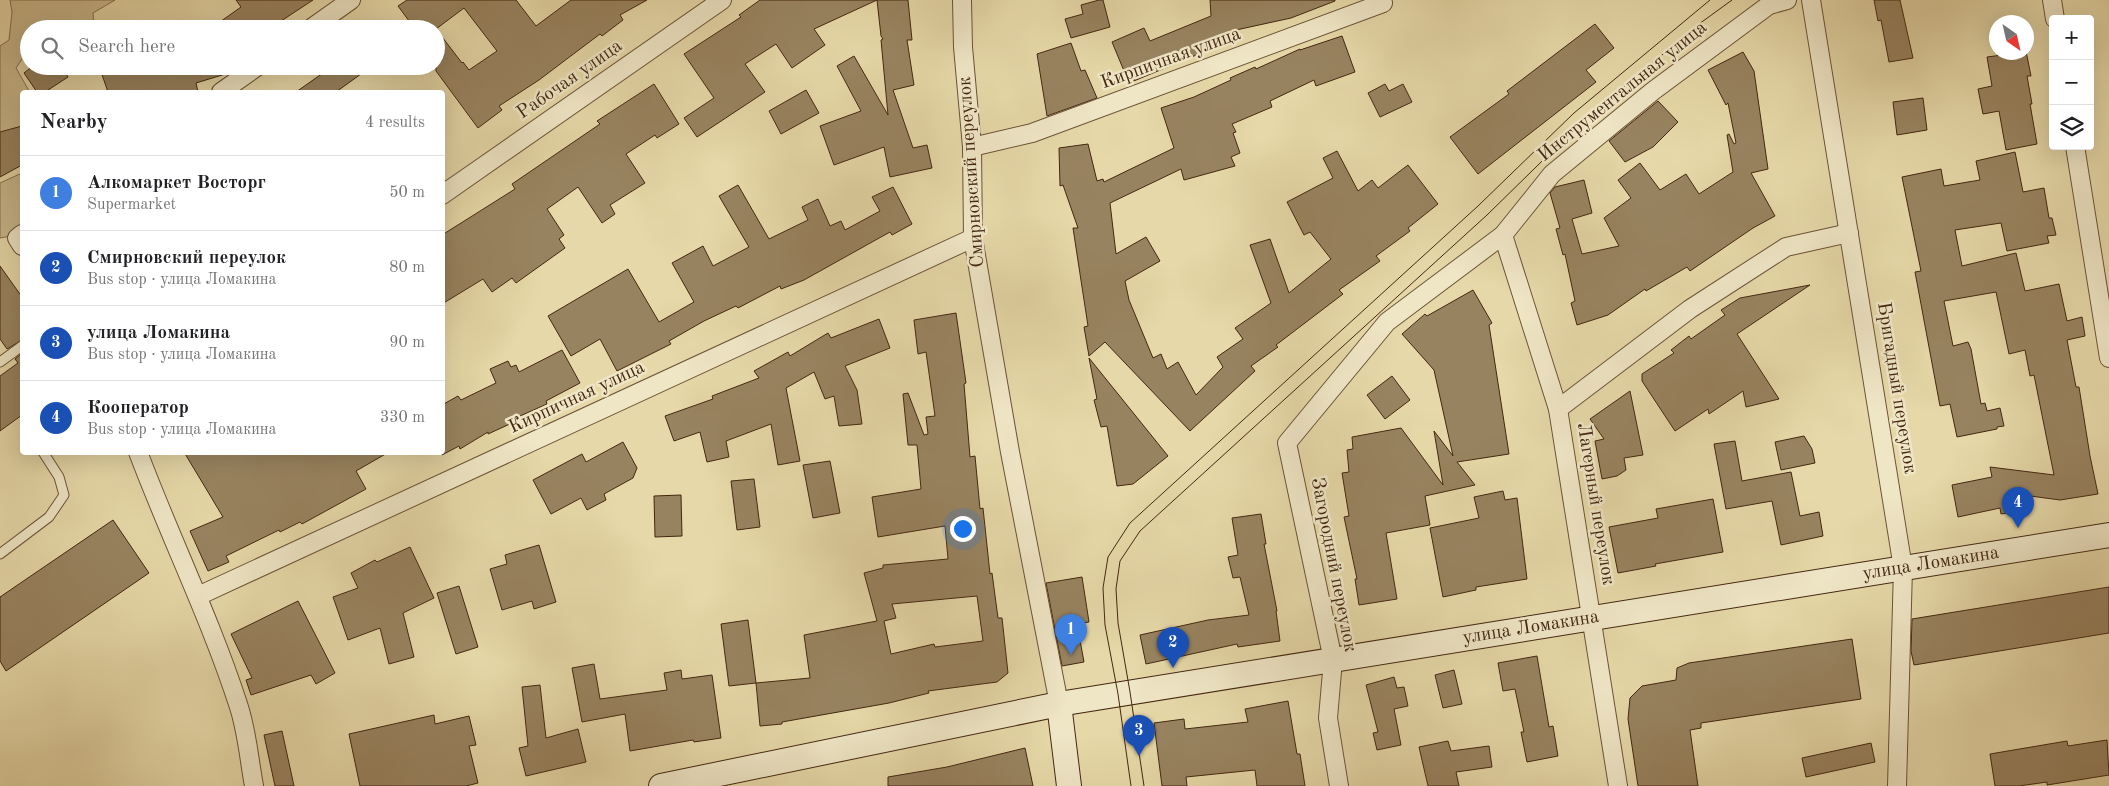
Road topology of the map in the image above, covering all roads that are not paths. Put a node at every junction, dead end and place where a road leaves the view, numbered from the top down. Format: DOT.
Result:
graph roads {
  1 [pos="351,0"];
  2 [pos="722,0"];
  3 [pos="962,0"];
  4 [pos="1787,0"];
  5 [pos="1811,0"];
  6 [pos="2052,0"];
  7 [pos="1383,3"];
  8 [pos="2054,15"];
  9 [pos="323,20"];
  10 [pos="245,75"];
  11 [pos="224,90"];
  12 [pos="972,147"];
  13 [pos="2076,150"];
  14 [pos="445,193"];
  15 [pos="1849,233"];
  16 [pos="1502,235"];
  17 [pos="973,238"];
  18 [pos="20,347"];
  19 [pos="2109,358"];
  20 [pos="1,360"];
  21 [pos="1558,409"];
  22 [pos="1286,443"];
  23 [pos="45,455"];
  24 [pos="139,455"];
  25 [pos="2109,535"];
  26 [pos="0,554"];
  27 [pos="1904,568"];
  28 [pos="198,596"];
  29 [pos="1592,618"];
  30 [pos="1333,660"];
  31 [pos="1059,704"];
  32 [pos="254,786"];
  33 [pos="661,786"];
  34 [pos="1070,786"];
  35 [pos="1339,786"];
  36 [pos="1618,786"];
  37 [pos="1897,786"];
  1 -- 9 [label="street"];
  2 -- 14 [label="street, Рабочая улица"];
  3 -- 12 [label="street, Смирновский переулок"];
  4 -- 16 [label="street, Инструментальная улица"];
  5 -- 15 [label="street, Бригадный переулок"];
  6 -- 8 [label="street"];
  7 -- 12 [label="street, Кирпичная улица"];
  10 -- 11 [label="street"];
  12 -- 17 [label="street, Смирновский переулок"];
  13 -- 19 [label="street"];
  15 -- 21 [label="street"];
  15 -- 27 [label="street, Бригадный переулок"];
  16 -- 21 [label="street, Лагерный переулок"];
  16 -- 22 [label="street, Инструментальная улица"];
  17 -- 28 [label="street, Кирпичная улица"];
  17 -- 31 [label="street, Смирновский переулок"];
  18 -- 20 [label="lane"];
  21 -- 29 [label="street, Лагерный переулок"];
  22 -- 30 [label="street, Загородний переулок"];
  23 -- 26 [label="lane"];
  24 -- 28 [label="street"];
  25 -- 27 [label="main road, улица Ломакина"];
  27 -- 29 [label="main road, улица Ломакина"];
  27 -- 37 [label="street, Бригадный переулок"];
  28 -- 32 [label="street"];
  29 -- 30 [label="main road, улица Ломакина"];
  29 -- 36 [label="street, Лагерный переулок"];
  30 -- 31 [label="main road, улица Ломакина"];
  30 -- 35 [label="street, Загородний переулок"];
  31 -- 33 [label="main road, улица Ломакина"];
  31 -- 34 [label="main road, Смирновский переулок"];
}
